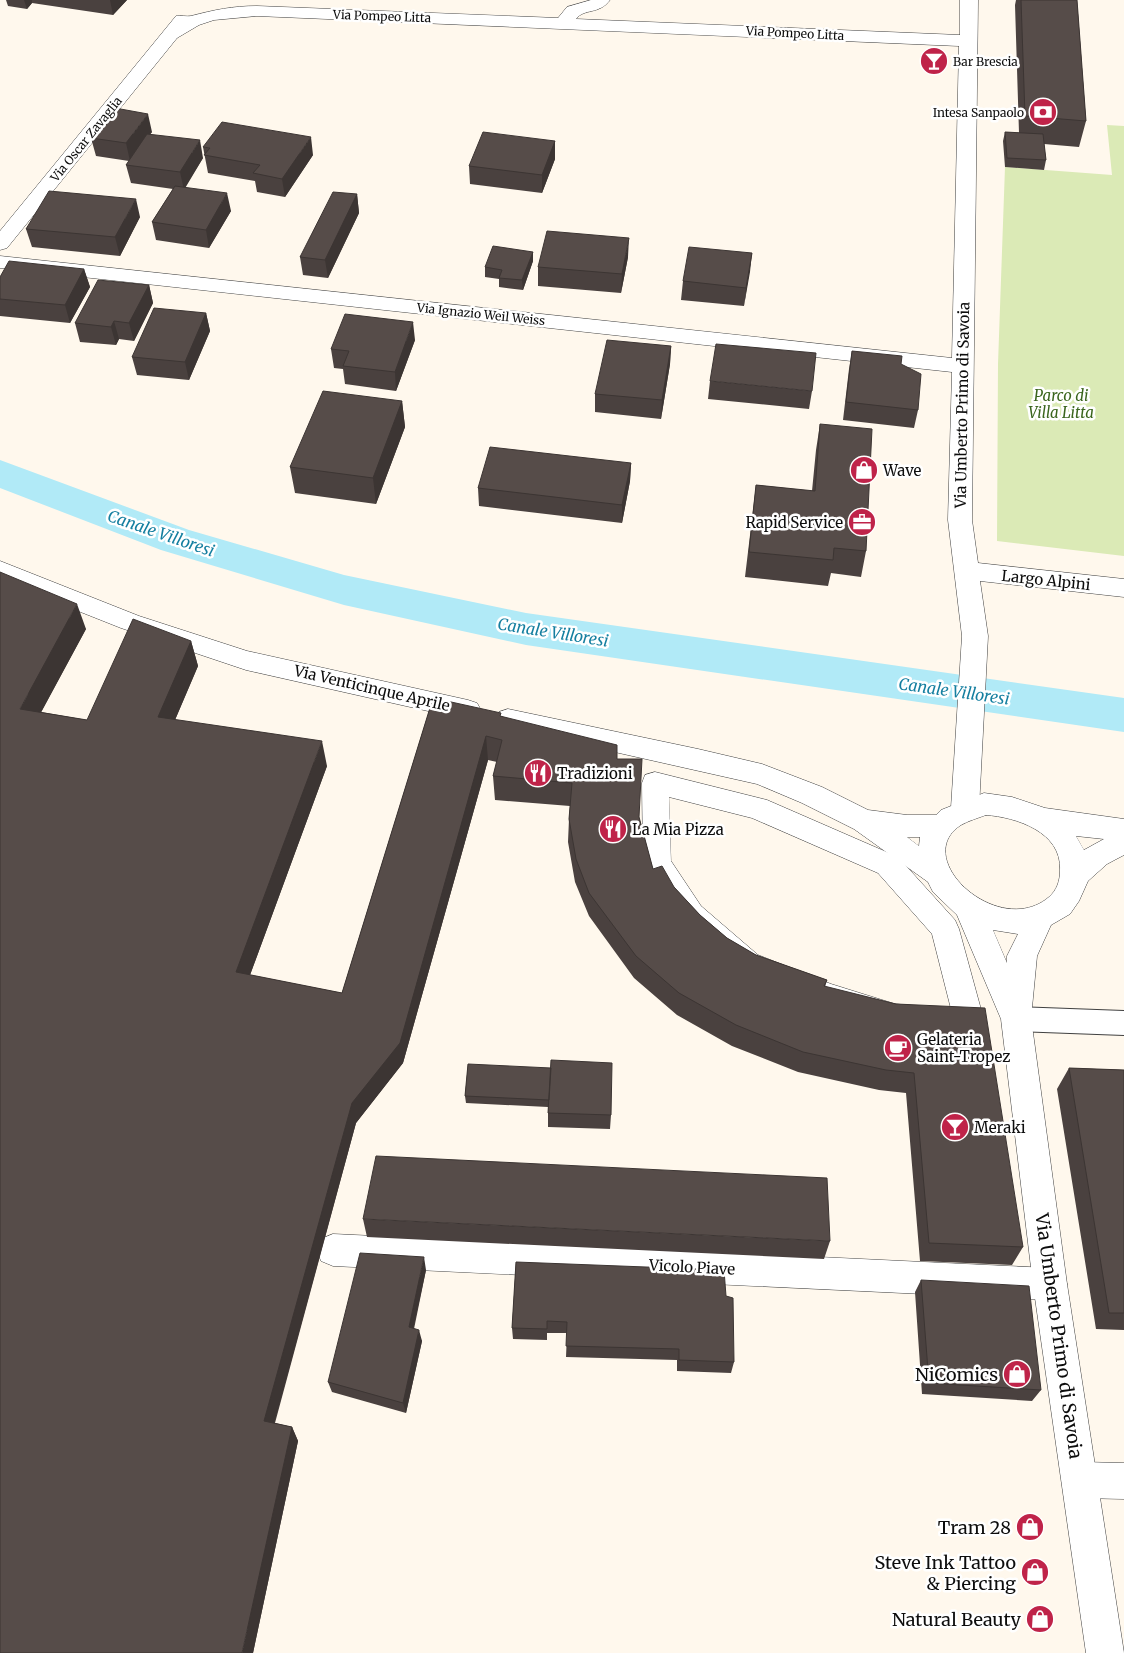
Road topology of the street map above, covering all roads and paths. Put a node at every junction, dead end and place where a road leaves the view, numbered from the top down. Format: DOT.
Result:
graph roads {
  1 [pos="196,0"];
  2 [pos="368,0"];
  3 [pos="601,0"];
  4 [pos="968,0"];
  5 [pos="245,6"];
  6 [pos="567,17"];
  7 [pos="172,34"];
  8 [pos="969,41"];
  9 [pos="0,244"];
  10 [pos="0,262"];
  11 [pos="962,366"];
  12 [pos="0,570"];
  13 [pos="968,572"];
  14 [pos="1124,588"];
  15 [pos="965,808"];
  16 [pos="1040,818"];
  17 [pos="864,821"];
  18 [pos="940,826"];
  19 [pos="1124,830"];
  20 [pos="1124,842"];
  21 [pos="936,874"];
  22 [pos="1076,874"];
  23 [pos="969,909"];
  24 [pos="1040,917"];
  25 [pos="1016,1019"];
  26 [pos="1124,1023"];
  27 [pos="970,1024"];
  28 [pos="333,1250"];
  29 [pos="1050,1284"];
  30 [pos="1080,1480"];
  31 [pos="1124,1481"];
  32 [pos="1105,1653"];
  1 -- 7 [label="street, Via Oscar Zavaglia"];
  2 -- 6 [label="street, Via Pompeo Litta"];
  3 -- 6 [label="street"];
  4 -- 8 [label="street, Via Umberto Primo di Savoia"];
  5 -- 6 [label="street, Via Pompeo Litta"];
  5 -- 7 [label="street, Via Oscar Zavaglia"];
  6 -- 8 [label="street, Via Pompeo Litta"];
  7 -- 9 [label="street, Via Oscar Zavaglia"];
  8 -- 11 [label="street, Via Umberto Primo di Savoia"];
  10 -- 11 [label="street, Via Ignazio Weil Weiss"];
  11 -- 13 [label="street, Via Umberto Primo di Savoia"];
  12 -- 17 [label="street, Via Venticinque Aprile"];
  13 -- 14 [label="street, Largo Alpini"];
  13 -- 15 [label="street, Via Umberto Primo di Savoia"];
  15 -- 16 [label="street"];
  15 -- 18 [label="street"];
  16 -- 19 [label="street"];
  16 -- 22 [label="street"];
  17 -- 18 [label="street, Via Venticinque Aprile"];
  17 -- 21 [label="street, Via Venticinque Aprile"];
  18 -- 21 [label="street"];
  20 -- 22 [label="street"];
  21 -- 23 [label="street"];
  22 -- 24 [label="street"];
  23 -- 24 [label="street"];
  23 -- 25 [label="street, Via Umberto Primo di Savoia"];
  24 -- 25 [label="street, Via Umberto Primo di Savoia"];
  25 -- 26 [label="lane"];
  25 -- 29 [label="street, Via Umberto Primo di Savoia"];
  27 -- 27 [label="street"];
  28 -- 29 [label="street, Vicolo Piave"];
  29 -- 30 [label="street, Via Umberto Primo di Savoia"];
  30 -- 31 [label="street"];
  30 -- 32 [label="street, Via Umberto Primo di Savoia"];
}
